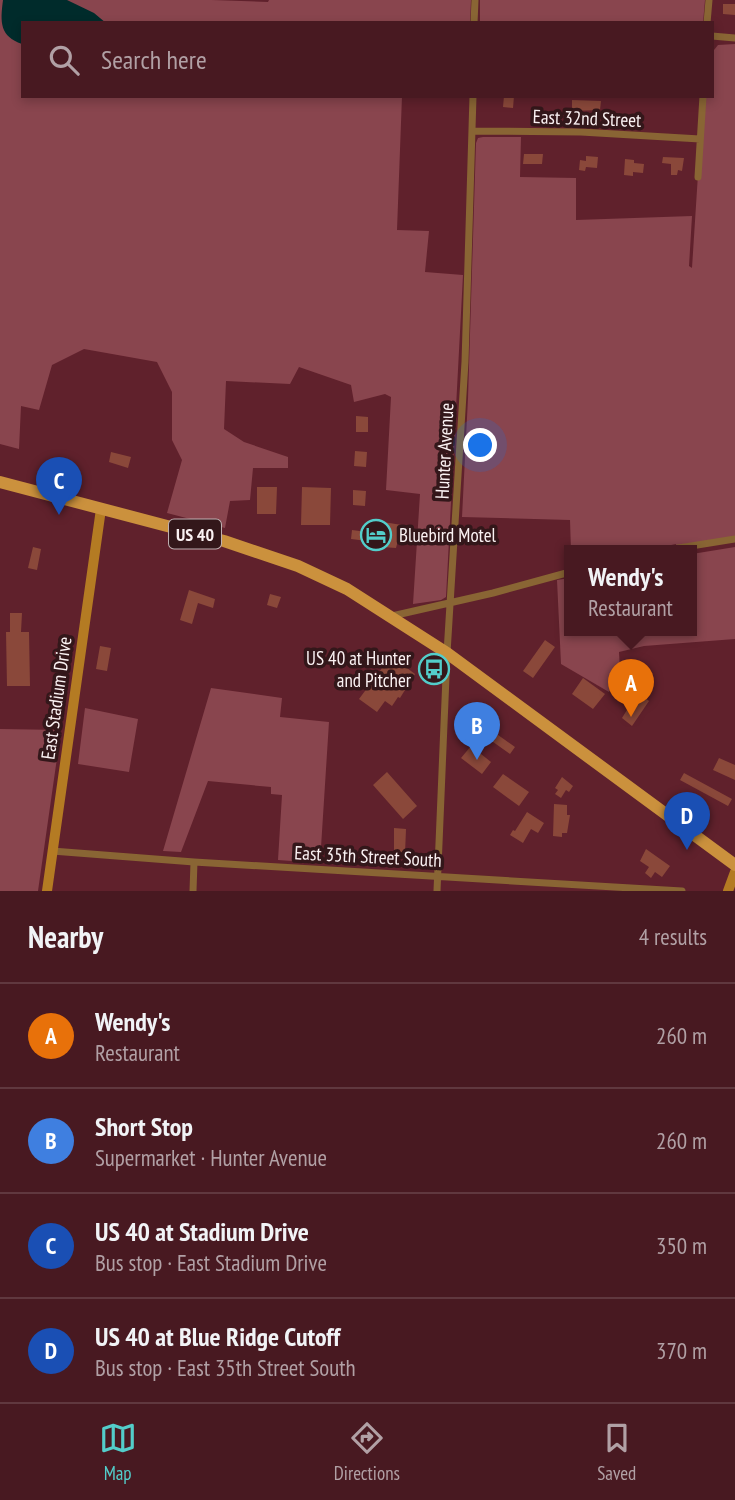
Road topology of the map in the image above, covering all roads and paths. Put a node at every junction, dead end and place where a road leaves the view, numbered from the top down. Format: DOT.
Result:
graph roads {
  1 [pos="475,0"];
  2 [pos="709,0"];
  3 [pos="474,21"];
  4 [pos="707,21"];
  5 [pos="714,37"];
  6 [pos="735,38"];
  7 [pos="473,98"];
  8 [pos="703,98"];
  9 [pos="472,131"];
  10 [pos="700,139"];
  11 [pos="698,177"];
  12 [pos="0,482"];
  13 [pos="101,509"];
  14 [pos="735,539"];
  15 [pos="697,545"];
  16 [pos="564,574"];
  17 [pos="451,602"];
  18 [pos="387,617"];
  19 [pos="447,653"];
  20 [pos="52,851"];
  21 [pos="194,862"];
  22 [pos="735,865"];
  23 [pos="735,872"];
  24 [pos="438,876"];
  25 [pos="47,891"];
  26 [pos="193,891"];
  27 [pos="438,891"];
  28 [pos="682,891"];
  29 [pos="728,891"];
  1 -- 3 [label="street"];
  2 -- 4 [label="street"];
  5 -- 6 [label="street"];
  7 -- 9 [label="street, Hunter Avenue"];
  8 -- 10 [label="street"];
  9 -- 10 [label="street, East 32nd Street"];
  9 -- 17 [label="street, Hunter Avenue"];
  10 -- 11 [label="street"];
  12 -- 13 [label="main road, US 40"];
  13 -- 18 [label="main road, US 40"];
  13 -- 20 [label="main road, East Stadium Drive"];
  14 -- 15 [label="street"];
  16 -- 17 [label="street"];
  17 -- 18 [label="street"];
  17 -- 19 [label="street, Hunter Avenue"];
  18 -- 19 [label="main road, US 40"];
  19 -- 22 [label="main road, US 40"];
  19 -- 24 [label="street, Hunter Avenue"];
  20 -- 21 [label="street, East 35th Street South"];
  20 -- 25 [label="main road, East Stadium Drive"];
  21 -- 24 [label="street, East 35th Street South"];
  21 -- 26 [label="street"];
  23 -- 29 [label="main road"];
  24 -- 27 [label="street, Hunter Avenue"];
  24 -- 28 [label="street, East 35th Street South"];
}
